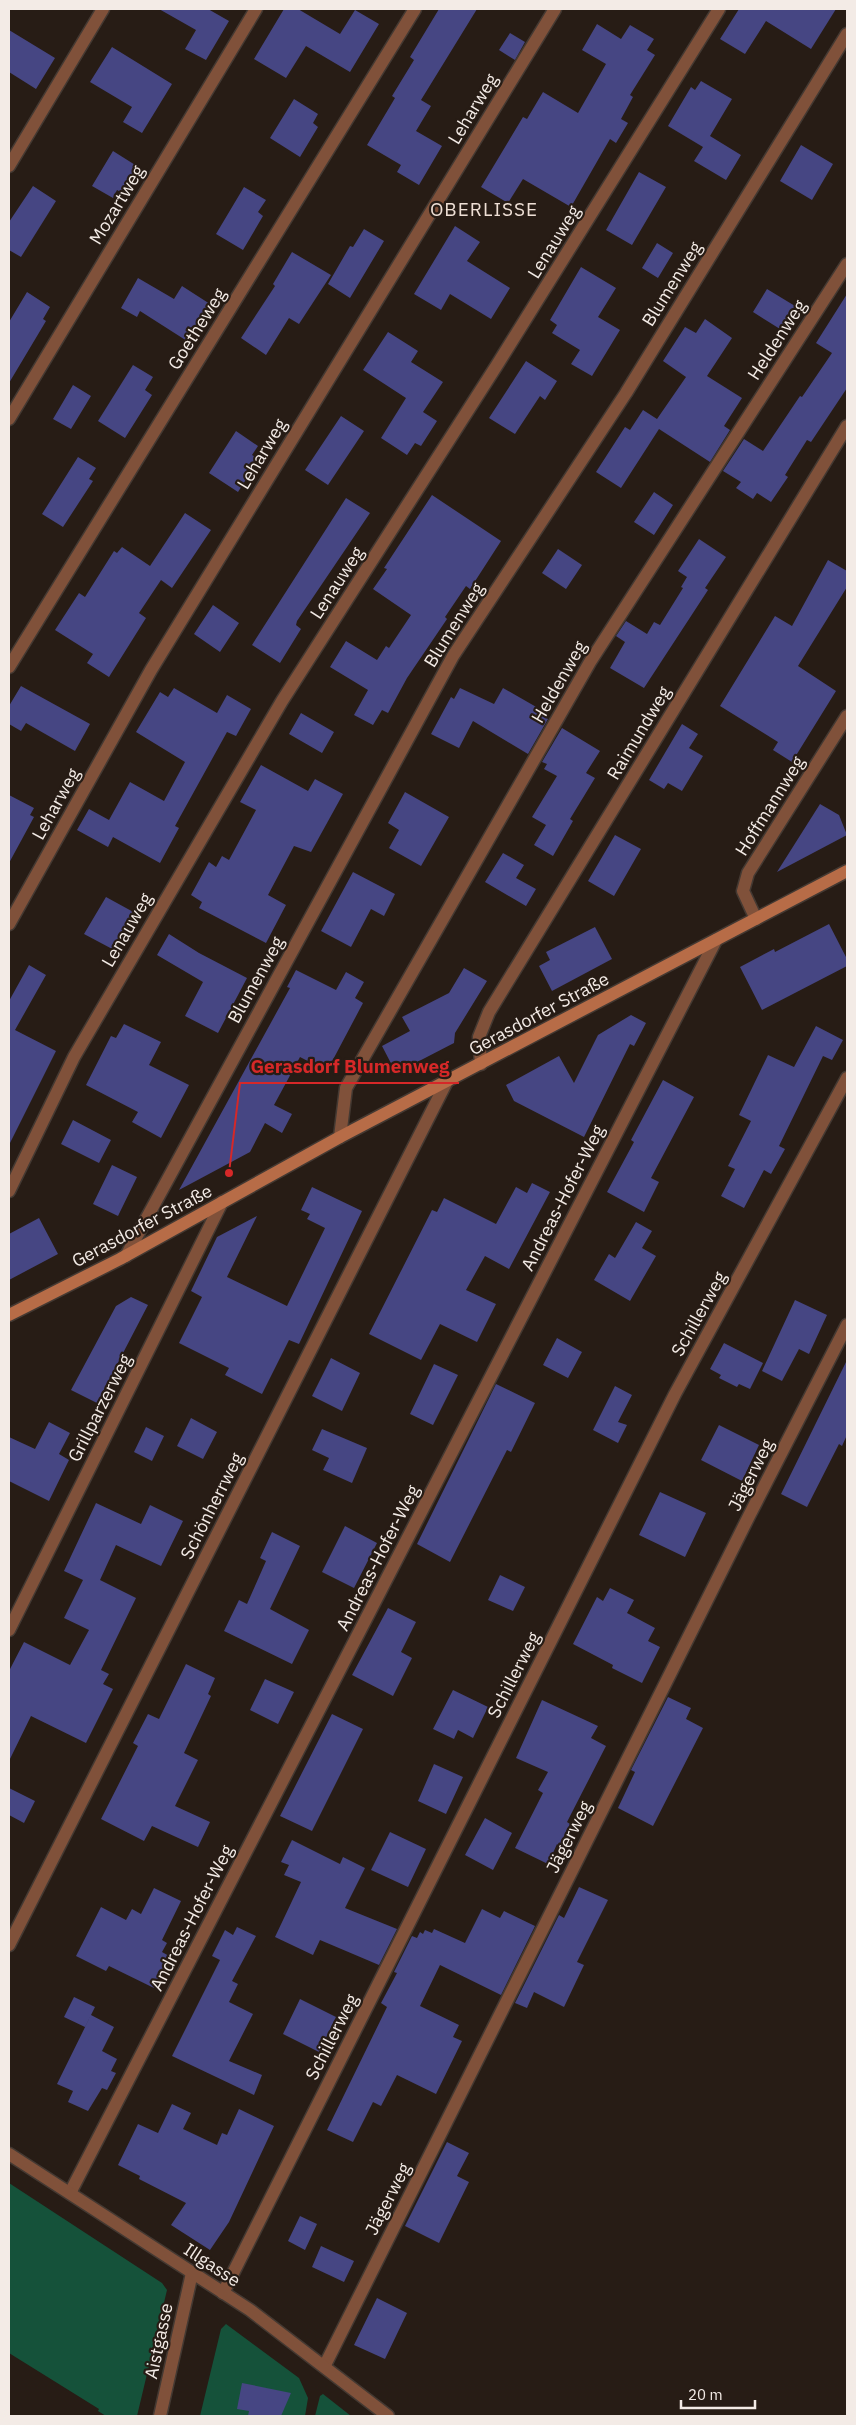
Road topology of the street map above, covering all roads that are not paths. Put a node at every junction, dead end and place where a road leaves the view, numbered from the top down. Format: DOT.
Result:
graph roads {
  1 [pos="103,9"];
  2 [pos="256,9"];
  3 [pos="415,9"];
  4 [pos="555,9"];
  5 [pos="720,9"];
  6 [pos="847,34"];
  7 [pos="9,166"];
  8 [pos="847,264"];
  9 [pos="9,419"];
  10 [pos="847,426"];
  11 [pos="9,667"];
  12 [pos="847,716"];
  13 [pos="847,871"];
  14 [pos="756,919"];
  15 [pos="9,924"];
  16 [pos="716,940"];
  17 [pos="481,1064"];
  18 [pos="847,1078"];
  19 [pos="446,1083"];
  20 [pos="340,1137"];
  21 [pos="9,1191"];
  22 [pos="222,1202"];
  23 [pos="126,1256"];
  24 [pos="9,1315"];
  25 [pos="847,1325"];
  26 [pos="9,1630"];
  27 [pos="9,1945"];
  28 [pos="9,2154"];
  29 [pos="70,2193"];
  30 [pos="192,2273"];
  31 [pos="223,2293"];
  32 [pos="324,2365"];
  33 [pos="160,2416"];
  34 [pos="388,2416"];
  1 -- 7 [label="street"];
  2 -- 9 [label="street, Mozartweg"];
  3 -- 11 [label="street, Goetheweg"];
  4 -- 15 [label="street, Leharweg"];
  5 -- 21 [label="street, Lenauweg"];
  6 -- 23 [label="street, Blumenweg"];
  8 -- 20 [label="street, Heldenweg"];
  10 -- 17 [label="street, Raimundweg"];
  12 -- 14 [label="street, Hoffmannweg"];
  13 -- 14 [label="main road, Gerasdorfer Straße"];
  14 -- 16 [label="main road, Gerasdorfer Straße"];
  16 -- 17 [label="main road, Gerasdorfer Straße"];
  16 -- 29 [label="street, Andreas-Hofer-Weg"];
  17 -- 19 [label="main road, Gerasdorfer Straße"];
  18 -- 31 [label="street, Schillerweg"];
  19 -- 20 [label="main road, Gerasdorfer Straße"];
  19 -- 27 [label="street, Schönherrweg"];
  20 -- 22 [label="main road, Gerasdorfer Straße"];
  22 -- 23 [label="main road, Gerasdorfer Straße"];
  22 -- 26 [label="street, Grillparzerweg"];
  23 -- 24 [label="main road, Gerasdorfer Straße"];
  25 -- 32 [label="street, Jägerweg"];
  28 -- 29 [label="street, Illgasse"];
  29 -- 30 [label="street, Illgasse"];
  30 -- 31 [label="street, Illgasse"];
  30 -- 33 [label="street, Aistgasse"];
  31 -- 32 [label="street, Illgasse"];
  32 -- 34 [label="street, Illgasse"];
}
